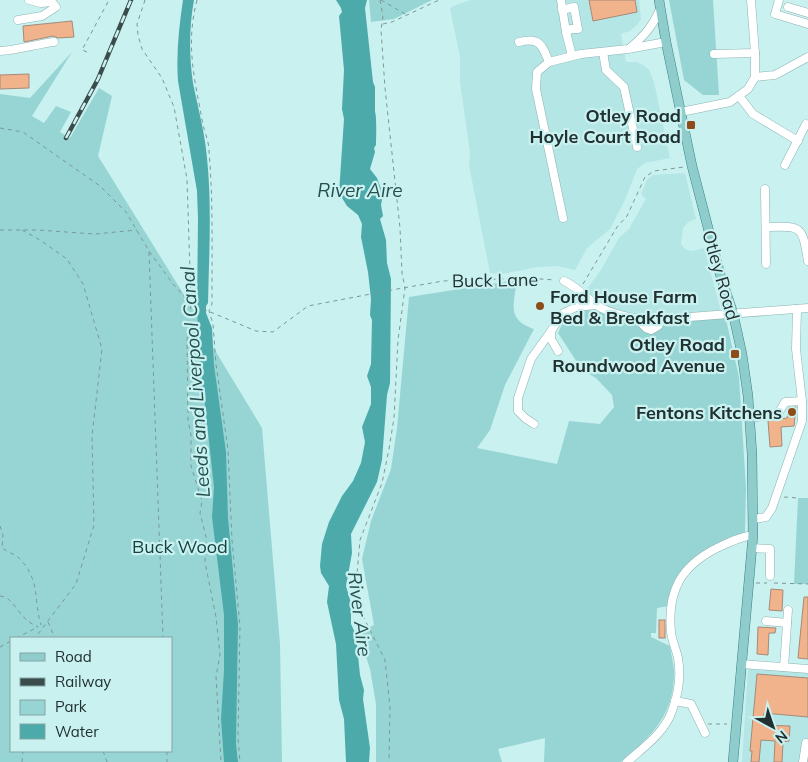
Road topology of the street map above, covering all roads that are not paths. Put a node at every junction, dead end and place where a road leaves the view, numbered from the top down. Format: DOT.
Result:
graph roads {
  1 [pos="29,0"];
  2 [pos="561,0"];
  3 [pos="751,0"];
  4 [pos="779,0"];
  5 [pos="659,4"];
  6 [pos="788,7"];
  7 [pos="562,10"];
  8 [pos="808,13"];
  9 [pos="18,20"];
  10 [pos="808,24"];
  11 [pos="566,32"];
  12 [pos="54,42"];
  13 [pos="518,42"];
  14 [pos="666,42"];
  15 [pos="628,49"];
  16 [pos="0,51"];
  17 [pos="603,52"];
  18 [pos="755,52"];
  19 [pos="714,54"];
  20 [pos="572,56"];
  21 [pos="808,57"];
  22 [pos="549,62"];
  23 [pos="755,77"];
  24 [pos="739,96"];
  25 [pos="681,112"];
  26 [pos="806,124"];
  27 [pos="798,141"];
  28 [pos="637,147"];
  29 [pos="785,164"];
  30 [pos="765,189"];
  31 [pos="563,218"];
  32 [pos="766,227"];
  33 [pos="808,261"];
  34 [pos="766,264"];
  35 [pos="564,281"];
  36 [pos="596,305"];
  37 [pos="808,308"];
  38 [pos="797,309"];
  39 [pos="733,313"];
  40 [pos="552,331"];
  41 [pos="558,351"];
  42 [pos="802,400"];
  43 [pos="750,418"];
  44 [pos="805,421"];
  45 [pos="534,424"];
  46 [pos="754,518"];
  47 [pos="753,535"];
  48 [pos="752,548"];
  49 [pos="770,576"];
  50 [pos="788,610"];
  51 [pos="766,621"];
  52 [pos="787,623"];
  53 [pos="742,664"];
  54 [pos="784,667"];
  55 [pos="808,668"];
  56 [pos="675,701"];
  57 [pos="704,733"];
  58 [pos="806,743"];
  59 [pos="627,762"];
  60 [pos="733,762"];
  61 [pos="803,762"];
  1 -- 9 [label="street"];
  2 -- 7 [label="street"];
  3 -- 18 [label="street"];
  4 -- 10 [label="street"];
  5 -- 14 [label="main road, Otley Road"];
  5 -- 15 [label="street"];
  6 -- 8 [label="street"];
  7 -- 11 [label="street"];
  7 -- 11 [label="street"];
  11 -- 20 [label="street"];
  12 -- 16 [label="street"];
  13 -- 22 [label="street"];
  14 -- 15 [label="street"];
  14 -- 25 [label="main road, Otley Road"];
  15 -- 17 [label="street"];
  17 -- 20 [label="street"];
  17 -- 28 [label="street"];
  18 -- 19 [label="street"];
  18 -- 23 [label="street"];
  20 -- 22 [label="street"];
  21 -- 23 [label="street"];
  22 -- 31 [label="street"];
  23 -- 24 [label="street"];
  24 -- 25 [label="street"];
  24 -- 27 [label="street"];
  25 -- 39 [label="main road, Otley Road"];
  26 -- 27 [label="street"];
  27 -- 29 [label="street"];
  30 -- 32 [label="street"];
  32 -- 33 [label="street"];
  32 -- 34 [label="street"];
  35 -- 36 [label="street, Buck Lane"];
  36 -- 39 [label="street, Buck Lane"];
  36 -- 40 [label="street"];
  37 -- 38 [label="street, Buck Lane"];
  38 -- 39 [label="street, Buck Lane"];
  38 -- 42 [label="street"];
  39 -- 43 [label="main road, Otley Road"];
  40 -- 41 [label="street"];
  40 -- 45 [label="street"];
  42 -- 43 [label="street"];
  42 -- 44 [label="street"];
  43 -- 46 [label="main road, Otley Road"];
  44 -- 46 [label="street"];
  46 -- 47 [label="main road, Otley Road"];
  47 -- 48 [label="main road, Otley Road"];
  47 -- 56 [label="street"];
  48 -- 49 [label="street"];
  48 -- 53 [label="main road, Otley Road"];
  50 -- 52 [label="street"];
  51 -- 52 [label="street"];
  52 -- 54 [label="street"];
  53 -- 54 [label="street"];
  53 -- 60 [label="main road, Otley Road"];
  54 -- 55 [label="street"];
  56 -- 57 [label="street"];
  56 -- 59 [label="street"];
  58 -- 61 [label="street"];
}
